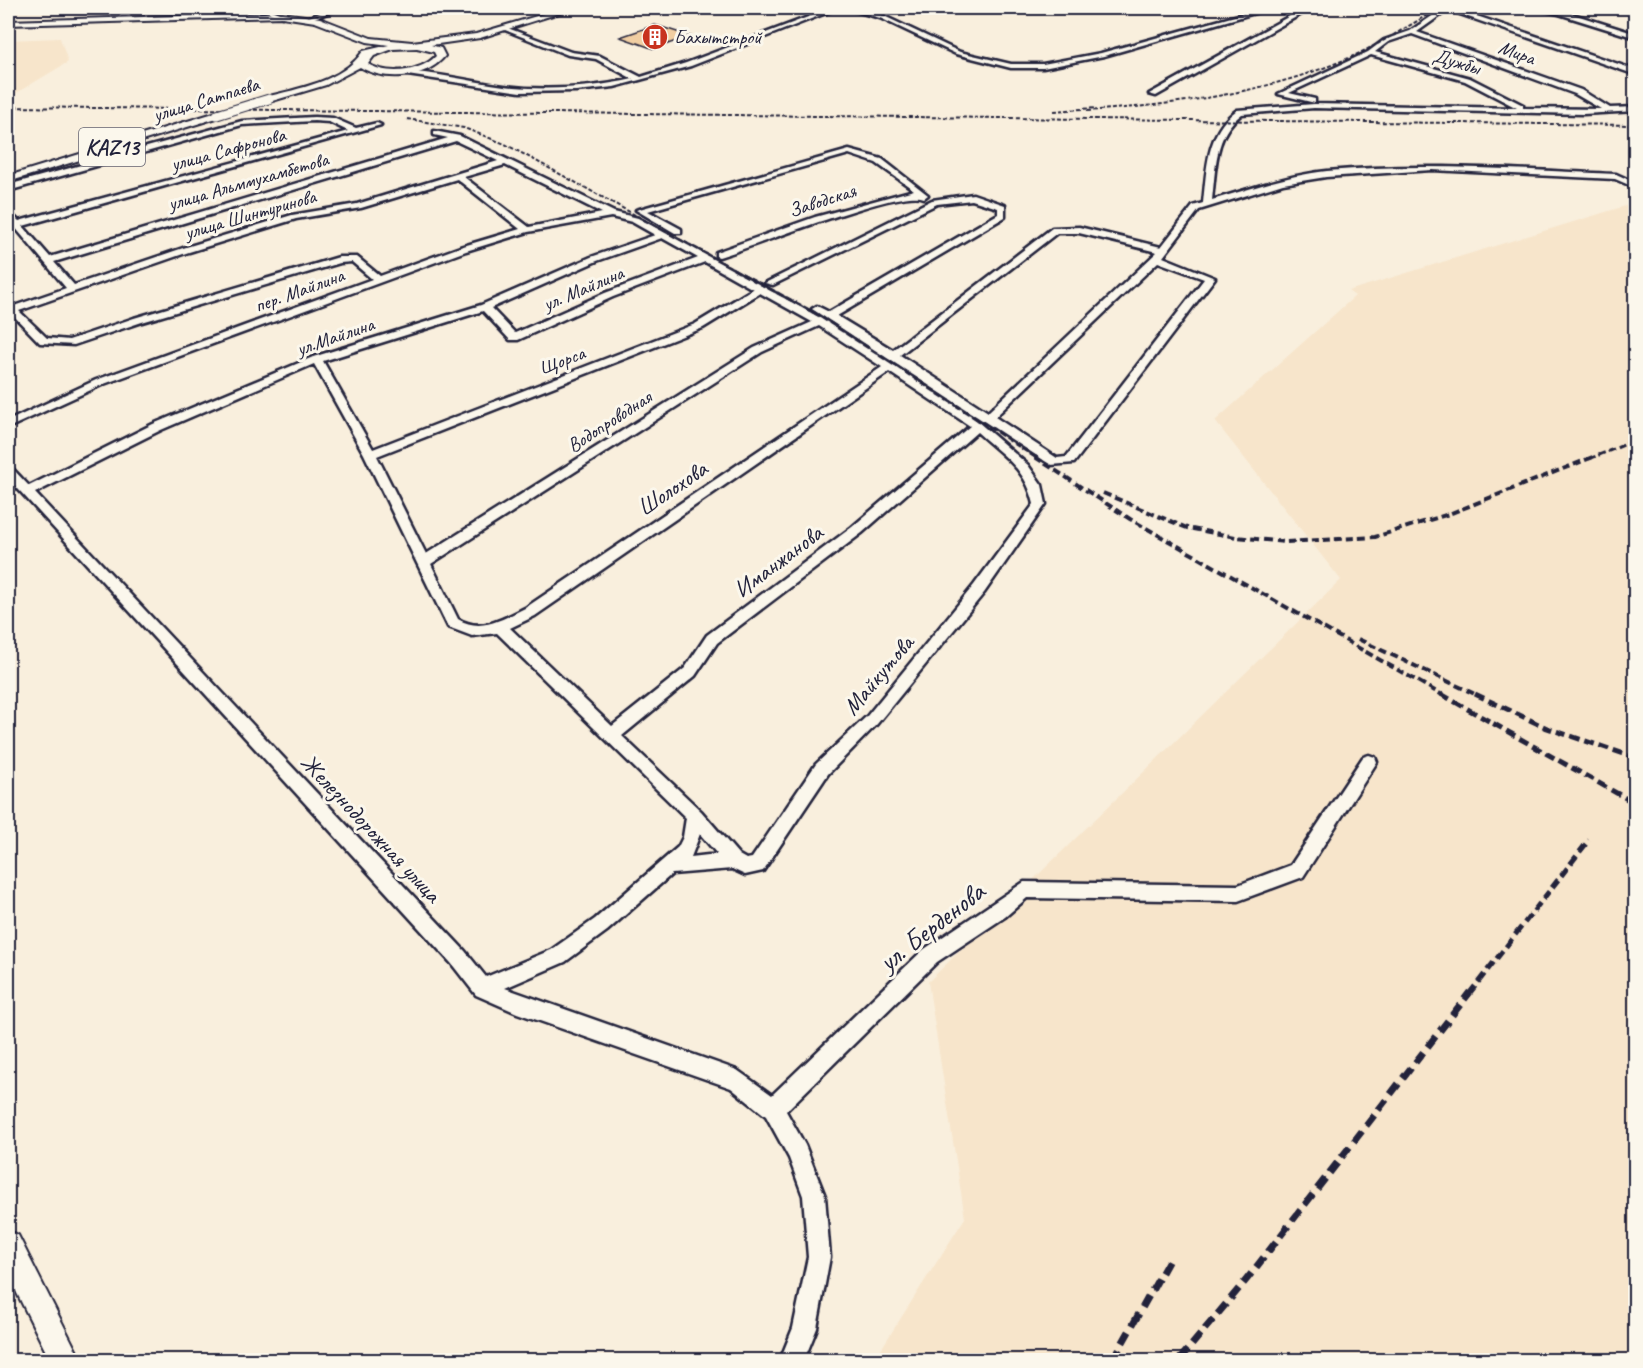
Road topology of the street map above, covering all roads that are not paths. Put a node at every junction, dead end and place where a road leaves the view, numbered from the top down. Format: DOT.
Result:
graph roads {
  1 [pos="260,8"];
  2 [pos="339,8"];
  3 [pos="571,8"];
  4 [pos="830,8"];
  5 [pos="848,8"];
  6 [pos="1269,8"];
  7 [pos="1288,8"];
  8 [pos="1448,8"];
  9 [pos="1535,8"];
  10 [pos="1579,11"];
  11 [pos="282,15"];
  12 [pos="1571,15"];
  13 [pos="309,18"];
  14 [pos="8,23"];
  15 [pos="503,28"];
  16 [pos="1412,32"];
  17 [pos="358,36"];
  18 [pos="477,36"];
  19 [pos="1635,36"];
  20 [pos="412,45"];
  21 [pos="1370,53"];
  22 [pos="441,57"];
  23 [pos="364,58"];
  24 [pos="394,73"];
  25 [pos="1635,73"];
  26 [pos="639,80"];
  27 [pos="479,84"];
  28 [pos="311,86"];
  29 [pos="1153,94"];
  30 [pos="1335,106"];
  31 [pos="1635,109"];
  32 [pos="1608,110"];
  33 [pos="1529,111"];
  34 [pos="377,125"];
  35 [pos="355,131"];
  36 [pos="437,133"];
  37 [pos="457,138"];
  38 [pos="506,162"];
  39 [pos="459,177"];
  40 [pos="8,180"];
  41 [pos="1635,186"];
  42 [pos="8,188"];
  43 [pos="921,192"];
  44 [pos="935,202"];
  45 [pos="1207,204"];
  46 [pos="1002,207"];
  47 [pos="8,213"];
  48 [pos="611,214"];
  49 [pos="18,224"];
  50 [pos="527,230"];
  51 [pos="663,234"];
  52 [pos="692,239"];
  53 [pos="700,244"];
  54 [pos="718,254"];
  55 [pos="1160,254"];
  56 [pos="707,258"];
  57 [pos="49,260"];
  58 [pos="379,280"];
  59 [pos="765,286"];
  60 [pos="71,288"];
  61 [pos="485,307"];
  62 [pos="10,310"];
  63 [pos="825,319"];
  64 [pos="852,329"];
  65 [pos="840,335"];
  66 [pos="317,359"];
  67 [pos="891,360"];
  68 [pos="982,422"];
  69 [pos="8,425"];
  70 [pos="370,454"];
  71 [pos="8,471"];
  72 [pos="27,492"];
  73 [pos="424,562"];
  74 [pos="500,627"];
  75 [pos="612,735"];
  76 [pos="1369,762"];
  77 [pos="695,816"];
  78 [pos="739,864"];
  79 [pos="671,866"];
  80 [pos="483,988"];
  81 [pos="773,1109"];
  82 [pos="8,1245"];
  83 [pos="66,1360"];
  84 [pos="792,1360"];
  1 -- 11 [label="street"];
  2 -- 13 [label="street"];
  3 -- 15 [label="main road"];
  4 -- 26 [label="street"];
  5 -- 6 [label="street"];
  7 -- 29 [label="street"];
  8 -- 16 [label="street"];
  8 -- 25 [label="street"];
  9 -- 12 [label="street"];
  10 -- 12 [label="street"];
  11 -- 13 [label="main road, KAZ13"];
  11 -- 14 [label="main road, KAZ13"];
  12 -- 19 [label="street"];
  13 -- 17 [label="main road, KAZ13"];
  15 -- 18 [label="main road"];
  15 -- 26 [label="street"];
  16 -- 21 [label="street"];
  16 -- 32 [label="street, Мира"];
  17 -- 20 [label="main road, KAZ13"];
  17 -- 23 [label="main road"];
  18 -- 20 [label="main road"];
  18 -- 22 [label="main road"];
  20 -- 22 [label="main road, KAZ13"];
  20 -- 23 [label="main road, KAZ13"];
  21 -- 30 [label="street"];
  21 -- 33 [label="street, Дужбы"];
  22 -- 24 [label="main road, KAZ13"];
  22 -- 27 [label="street"];
  23 -- 24 [label="main road, KAZ13"];
  23 -- 28 [label="main road, KAZ13"];
  24 -- 27 [label="street"];
  24 -- 28 [label="main road, KAZ13"];
  26 -- 27 [label="street"];
  28 -- 40 [label="main road, улица Сатпаева / KAZ13, bridge"];
  30 -- 33 [label="street"];
  30 -- 45 [label="street"];
  31 -- 32 [label="street"];
  32 -- 33 [label="street"];
  34 -- 35 [label="street, улица Сафронова"];
  35 -- 42 [label="street"];
  35 -- 49 [label="street, улица Сафронова"];
  36 -- 37 [label="street"];
  37 -- 38 [label="street"];
  37 -- 57 [label="street, улица Альммухамбетова"];
  38 -- 39 [label="street, улица Шинтуринова"];
  38 -- 48 [label="street"];
  39 -- 50 [label="street"];
  39 -- 60 [label="street, улица Шинтуринова"];
  41 -- 45 [label="street"];
  43 -- 44 [label="street"];
  43 -- 52 [label="street"];
  43 -- 54 [label="street, Заводская"];
  44 -- 46 [label="street, Щорса"];
  44 -- 59 [label="street, Щорса"];
  45 -- 55 [label="street, Иманжанова"];
  46 -- 63 [label="street, Водопроводная"];
  47 -- 49 [label="street"];
  48 -- 50 [label="street, пер. Майлина"];
  48 -- 51 [label="street"];
  49 -- 57 [label="street"];
  50 -- 58 [label="street, пер. Майлина"];
  51 -- 56 [label="street"];
  51 -- 61 [label="street, ул.Майлина"];
  53 -- 54 [label="street"];
  54 -- 59 [label="street"];
  55 -- 67 [label="street, Шолохова"];
  55 -- 68 [label="street, Иманжанова"];
  55 -- 68 [label="street"];
  56 -- 59 [label="street"];
  56 -- 61 [label="street, ул. Майлина"];
  57 -- 60 [label="street"];
  58 -- 62 [label="street"];
  58 -- 69 [label="street, пер. Майлина"];
  59 -- 63 [label="street"];
  59 -- 70 [label="street, Щорса"];
  60 -- 62 [label="street, улица Шинтуринова"];
  61 -- 66 [label="street, ул.Майлина"];
  63 -- 64 [label="street"];
  63 -- 65 [label="street"];
  63 -- 73 [label="street, Водопроводная"];
  64 -- 65 [label="street"];
  64 -- 67 [label="street"];
  65 -- 67 [label="street"];
  66 -- 70 [label="street"];
  66 -- 72 [label="street, ул.Майлина"];
  67 -- 68 [label="street"];
  67 -- 74 [label="street, Шолохова"];
  68 -- 75 [label="street, Иманжанова"];
  68 -- 78 [label="street, Майкутова"];
  70 -- 73 [label="street"];
  71 -- 72 [label="street, Железнодорожная улица"];
  72 -- 80 [label="street, Железнодорожная улица"];
  73 -- 74 [label="street, Шолохова"];
  74 -- 75 [label="street"];
  75 -- 77 [label="street"];
  76 -- 81 [label="street, ул. Берденова"];
  77 -- 78 [label="street"];
  77 -- 79 [label="street"];
  78 -- 79 [label="street"];
  79 -- 80 [label="street"];
  80 -- 81 [label="street, Железнодорожная улица"];
  81 -- 84 [label="street"];
  82 -- 83 [label="main road"];
}
